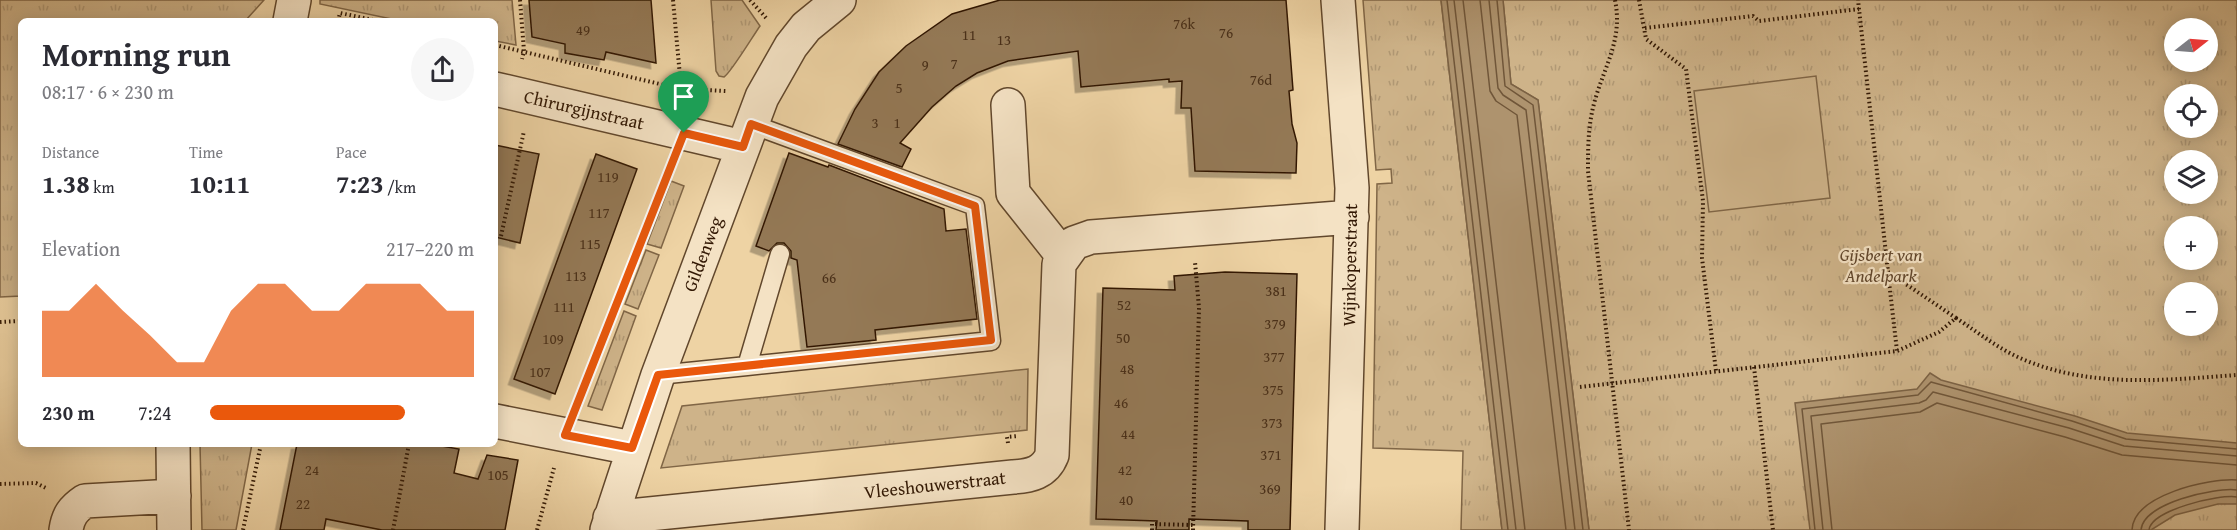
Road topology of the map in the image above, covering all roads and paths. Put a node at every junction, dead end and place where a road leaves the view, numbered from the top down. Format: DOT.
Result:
graph roads {
  1 [pos="294,0"];
  2 [pos="520,0"];
  3 [pos="673,0"];
  4 [pos="750,0"];
  5 [pos="839,0"];
  6 [pos="1338,0"];
  7 [pos="1615,0"];
  8 [pos="1640,0"];
  9 [pos="1858,0"];
  10 [pos="1859,9"];
  11 [pos="291,18"];
  12 [pos="339,18"];
  13 [pos="364,18"];
  14 [pos="772,24"];
  15 [pos="1645,28"];
  16 [pos="498,46"];
  17 [pos="524,51"];
  18 [pos="732,82"];
  19 [pos="681,89"];
  20 [pos="512,94"];
  21 [pos="1008,105"];
  22 [pos="684,133"];
  23 [pos="747,135"];
  24 [pos="1352,217"];
  25 [pos="1192,229"];
  26 [pos="501,236"];
  27 [pos="780,254"];
  28 [pos="1063,256"];
  29 [pos="1888,272"];
  30 [pos="1956,318"];
  31 [pos="18,321"];
  32 [pos="0,322"];
  33 [pos="1897,351"];
  34 [pos="747,366"];
  35 [pos="1754,367"];
  36 [pos="1716,371"];
  37 [pos="658,375"];
  38 [pos="2237,375"];
  39 [pos="1612,384"];
  40 [pos="1580,387"];
  41 [pos="498,422"];
  42 [pos="565,435"];
  43 [pos="172,447"];
  44 [pos="260,447"];
  45 [pos="408,447"];
  46 [pos="632,448"];
  47 [pos="0,484"];
  48 [pos="174,496"];
  49 [pos="71,519"];
  50 [pos="609,524"];
  51 [pos="1193,528"];
  52 [pos="174,530"];
  53 [pos="243,530"];
  54 [pos="393,530"];
  55 [pos="537,530"];
  56 [pos="1152,530"];
  57 [pos="1342,530"];
  58 [pos="1629,530"];
  59 [pos="1773,530"];
  1 -- 11 [label="street"];
  2 -- 17 [label="path"];
  3 -- 19 [label="path"];
  4 -- 14 [label="path"];
  5 -- 23 [label="street, Gildenweg"];
  6 -- 24 [label="street, Wijnkoperstraat"];
  7 -- 39 [label="path"];
  8 -- 15 [label="path"];
  9 -- 10 [label="path"];
  10 -- 15 [label="path"];
  10 -- 29 [label="path"];
  12 -- 13 [label="path"];
  15 -- 36 [label="path"];
  16 -- 17 [label="path"];
  17 -- 19 [label="path"];
  17 -- 20 [label="path"];
  18 -- 19 [label="path"];
  19 -- 22 [label="path"];
  20 -- 22 [label="street, Chirurgijnstraat"];
  20 -- 26 [label="path"];
  21 -- 28 [label="street"];
  22 -- 23 [label="street, Chirurgijnstraat"];
  22 -- 42 [label="path"];
  23 -- 34 [label="lane"];
  23 -- 37 [label="street, Gildenweg"];
  24 -- 25 [label="street"];
  24 -- 57 [label="street, Wijnkoperstraat"];
  25 -- 28 [label="street"];
  25 -- 51 [label="path"];
  27 -- 34 [label="lane"];
  28 -- 50 [label="street, Vleeshouwerstraat"];
  29 -- 30 [label="path"];
  29 -- 33 [label="path"];
  30 -- 33 [label="path"];
  30 -- 38 [label="path"];
  31 -- 32 [label="path"];
  33 -- 35 [label="path"];
  34 -- 37 [label="lane"];
  35 -- 36 [label="path"];
  35 -- 59 [label="path"];
  36 -- 39 [label="path"];
  37 -- 46 [label="street, Gildenweg"];
  39 -- 40 [label="path"];
  39 -- 58 [label="path"];
  41 -- 42 [label="street"];
  42 -- 46 [label="street"];
  42 -- 55 [label="path"];
  43 -- 48 [label="street"];
  44 -- 53 [label="path"];
  45 -- 54 [label="path"];
  46 -- 50 [label="street, Gildenweg"];
  47 -- 49 [label="path"];
  48 -- 49 [label="street"];
  48 -- 52 [label="street"];
  51 -- 56 [label="path"];
}
